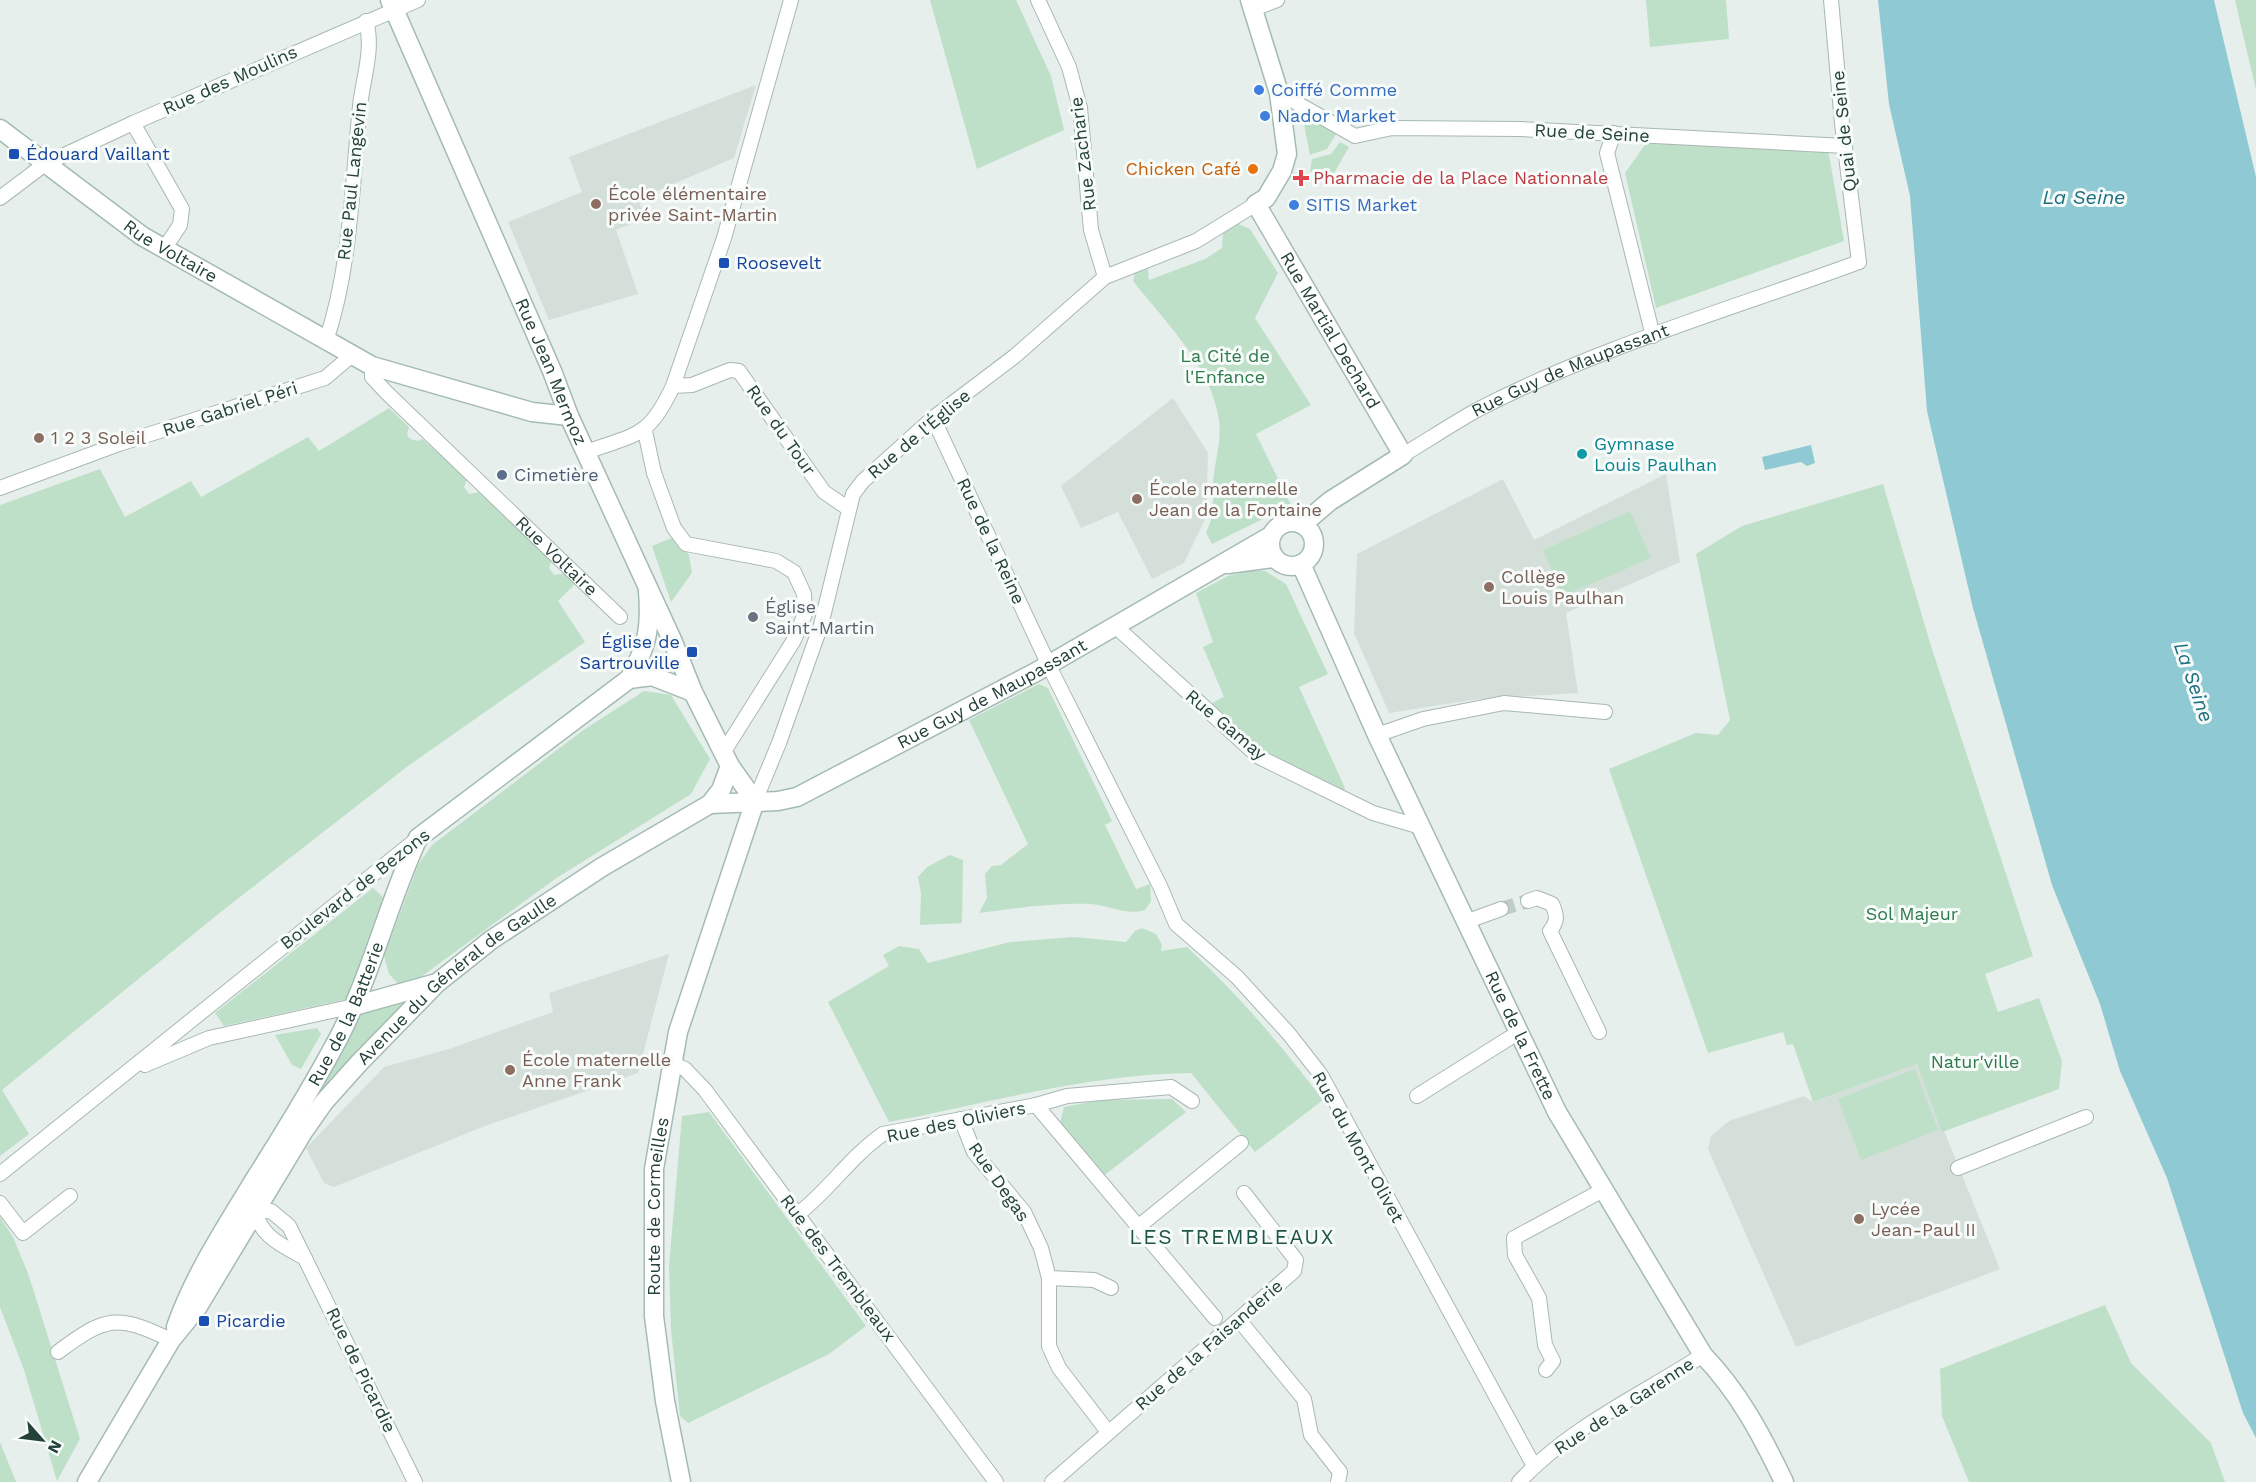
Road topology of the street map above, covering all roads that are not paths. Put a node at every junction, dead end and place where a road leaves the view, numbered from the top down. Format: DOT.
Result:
graph roads {
  1 [pos="418,0"];
  2 [pos="791,0"];
  3 [pos="1038,0"];
  4 [pos="1277,0"];
  5 [pos="1831,0"];
  6 [pos="392,5"];
  7 [pos="1252,5"];
  8 [pos="366,21"];
  9 [pos="1279,93"];
  10 [pos="133,123"];
  11 [pos="0,129"];
  12 [pos="1614,133"];
  13 [pos="1845,146"];
  14 [pos="45,165"];
  15 [pos="0,198"];
  16 [pos="1256,204"];
  17 [pos="164,249"];
  18 [pos="1863,265"];
  19 [pos="1105,277"];
  20 [pos="1653,336"];
  21 [pos="326,341"];
  22 [pos="351,356"];
  23 [pos="372,366"];
  24 [pos="673,386"];
  25 [pos="569,416"];
  26 [pos="933,418"];
  27 [pos="645,431"];
  28 [pos="586,452"];
  29 [pos="1403,455"];
  30 [pos="0,488"];
  31 [pos="849,509"];
  32 [pos="1303,524"];
  33 [pos="1272,535"];
  34 [pos="1274,558"];
  35 [pos="1301,564"];
  36 [pos="1220,565"];
  37 [pos="648,591"];
  38 [pos="620,617"];
  39 [pos="1114,625"];
  40 [pos="1049,664"];
  41 [pos="629,679"];
  42 [pos="693,692"];
  43 [pos="1605,712"];
  44 [pos="1377,735"];
  45 [pos="726,760"];
  46 [pos="754,801"];
  47 [pos="710,804"];
  48 [pos="1421,827"];
  49 [pos="418,838"];
  50 [pos="1528,901"];
  51 [pos="1501,909"];
  52 [pos="1465,922"];
  53 [pos="376,952"];
  54 [pos="437,983"];
  55 [pos="388,998"];
  56 [pos="354,1006"];
  57 [pos="1519,1032"];
  58 [pos="1599,1032"];
  59 [pos="671,1063"];
  60 [pos="1418,1096"];
  61 [pos="1192,1101"];
  62 [pos="87,1105"];
  63 [pos="1036,1105"];
  64 [pos="2086,1117"];
  65 [pos="961,1119"];
  66 [pos="1241,1143"];
  67 [pos="1958,1168"];
  68 [pos="0,1174"];
  69 [pos="261,1185"];
  70 [pos="1604,1190"];
  71 [pos="1244,1193"];
  72 [pos="70,1196"];
  73 [pos="0,1203"];
  74 [pos="248,1206"];
  75 [pos="798,1214"];
  76 [pos="279,1216"];
  77 [pos="1138,1227"];
  78 [pos="233,1230"];
  79 [pos="266,1234"];
  80 [pos="305,1258"];
  81 [pos="1048,1278"];
  82 [pos="1111,1288"];
  83 [pos="1215,1318"];
  84 [pos="1239,1320"];
  85 [pos="171,1340"];
  86 [pos="58,1352"];
  87 [pos="1703,1355"];
  88 [pos="1546,1370"];
  89 [pos="1108,1432"];
  90 [pos="1534,1466"];
  91 [pos="87,1482"];
  92 [pos="415,1482"];
  93 [pos="681,1482"];
  94 [pos="996,1482"];
  95 [pos="1053,1482"];
  96 [pos="1338,1482"];
  97 [pos="1519,1482"];
  98 [pos="1784,1482"];
  1 -- 6 [label="street, Rue des Moulins"];
  2 -- 24 [label="street"];
  3 -- 19 [label="street, Rue Zacharie"];
  4 -- 7 [label="street"];
  5 -- 13 [label="street, Quai de Seine"];
  6 -- 8 [label="street, Rue des Moulins"];
  6 -- 25 [label="main road, Rue Jean Mermoz"];
  7 -- 9 [label="main road"];
  8 -- 10 [label="street, Rue des Moulins"];
  8 -- 21 [label="street, Rue Paul Langevin"];
  9 -- 12 [label="street, Rue de Seine"];
  9 -- 16 [label="main road"];
  10 -- 14 [label="street, Rue des Moulins"];
  10 -- 17 [label="street"];
  11 -- 14 [label="main road, Rue Voltaire"];
  12 -- 13 [label="street, Rue de Seine"];
  12 -- 20 [label="street"];
  13 -- 18 [label="street, Quai de Seine"];
  14 -- 15 [label="street, Rue des Moulins"];
  14 -- 17 [label="main road, Rue Voltaire"];
  16 -- 19 [label="street, Rue de l'Église"];
  16 -- 29 [label="main road, Rue Martial Dechard"];
  17 -- 21 [label="main road, Rue Voltaire"];
  18 -- 20 [label="street, Rue Guy de Maupassant"];
  19 -- 26 [label="street, Rue de l'Église"];
  20 -- 29 [label="street, Rue Guy de Maupassant"];
  21 -- 22 [label="main road, Rue Voltaire"];
  22 -- 23 [label="main road, Rue Voltaire"];
  22 -- 30 [label="street, Rue Gabriel Péri"];
  23 -- 25 [label="main road, Rue Voltaire"];
  23 -- 38 [label="street, Rue Voltaire"];
  24 -- 27 [label="street"];
  24 -- 31 [label="street, Rue du Tour"];
  25 -- 28 [label="main road, Rue Jean Mermoz"];
  26 -- 31 [label="street, Rue de l'Église"];
  26 -- 40 [label="street, Rue de la Reine"];
  27 -- 28 [label="street"];
  27 -- 45 [label="street"];
  28 -- 37 [label="main road, Rue Jean Mermoz"];
  29 -- 32 [label="main road, Rue Guy de Maupassant"];
  31 -- 46 [label="street, Rue de l'Église"];
  32 -- 33 [label="main road"];
  32 -- 35 [label="main road"];
  33 -- 34 [label="main road"];
  33 -- 36 [label="main road, Rue Guy de Maupassant"];
  34 -- 35 [label="main road"];
  34 -- 36 [label="main road, Rue Guy de Maupassant"];
  35 -- 44 [label="main road, Rue de la Frette"];
  36 -- 39 [label="main road, Rue Guy de Maupassant"];
  37 -- 41 [label="main road, Boulevard de Bezons"];
  37 -- 42 [label="main road, Rue Jean Mermoz"];
  39 -- 40 [label="main road, Rue Guy de Maupassant"];
  39 -- 48 [label="street, Rue Gamay"];
  40 -- 46 [label="main road, Rue Guy de Maupassant"];
  40 -- 90 [label="street, Rue du Mont Olivet"];
  41 -- 42 [label="main road"];
  41 -- 49 [label="main road, Boulevard de Bezons"];
  42 -- 45 [label="main road, Rue Jean Mermoz"];
  43 -- 44 [label="street"];
  44 -- 48 [label="main road, Rue de la Frette"];
  45 -- 46 [label="main road, Rue Jean Mermoz"];
  45 -- 47 [label="main road, Avenue du Général de Gaulle"];
  46 -- 47 [label="main road, Avenue du Général de Gaulle"];
  46 -- 59 [label="main road, Route de Cormeilles"];
  47 -- 54 [label="main road, Avenue du Général de Gaulle"];
  48 -- 52 [label="main road, Rue de la Frette"];
  49 -- 53 [label="main road, Rue de la Batterie"];
  49 -- 62 [label="street, Boulevard de Bezons"];
  50 -- 58 [label="street"];
  51 -- 52 [label="street"];
  52 -- 57 [label="main road, Rue de la Frette"];
  53 -- 55 [label="main road, Rue de la Batterie"];
  53 -- 56 [label="main road, Rue de la Batterie"];
  54 -- 55 [label="main road"];
  54 -- 69 [label="main road, Avenue du Général de Gaulle"];
  55 -- 56 [label="main road"];
  56 -- 62 [label="street, Boulevard de Bezons"];
  56 -- 69 [label="main road, Rue de la Batterie"];
  57 -- 60 [label="street, Rue de la Frette"];
  57 -- 70 [label="main road, Rue de la Frette"];
  59 -- 75 [label="street, Rue des Trembleaux"];
  59 -- 93 [label="main road, Route de Cormeilles"];
  61 -- 63 [label="street, Rue des Oliviers"];
  62 -- 68 [label="street, Boulevard de Bezons"];
  63 -- 65 [label="street, Rue des Oliviers"];
  63 -- 77 [label="street, Rue des Oliviers"];
  64 -- 67 [label="street"];
  65 -- 75 [label="street, Rue des Oliviers"];
  65 -- 81 [label="street, Rue Degas"];
  66 -- 77 [label="street"];
  69 -- 74 [label="main road, Avenue du Général de Gaulle"];
  69 -- 76 [label="street, Rue de Picardie"];
  70 -- 87 [label="main road, Rue de la Frette"];
  70 -- 88 [label="street"];
  71 -- 84 [label="street, Rue de la Faisanderie"];
  72 -- 73 [label="street"];
  74 -- 76 [label="street"];
  74 -- 78 [label="main road, Avenue du Général de Gaulle"];
  74 -- 79 [label="street"];
  75 -- 94 [label="street, Rue des Trembleaux"];
  76 -- 80 [label="street, Rue de Picardie"];
  77 -- 83 [label="street, Rue des Oliviers"];
  78 -- 79 [label="street"];
  78 -- 85 [label="main road, Avenue du Général de Gaulle"];
  79 -- 80 [label="street"];
  80 -- 92 [label="street, Rue de Picardie"];
  81 -- 82 [label="street"];
  81 -- 89 [label="street, Rue Degas"];
  84 -- 89 [label="street, Rue de la Faisanderie"];
  84 -- 96 [label="street"];
  85 -- 86 [label="street"];
  85 -- 91 [label="main road, Avenue du Général de Gaulle"];
  87 -- 90 [label="street, Rue de la Garenne"];
  87 -- 98 [label="main road, Rue de la Frette"];
  89 -- 95 [label="street, Rue de la Faisanderie"];
  90 -- 97 [label="street, Rue de la Garenne"];
}
